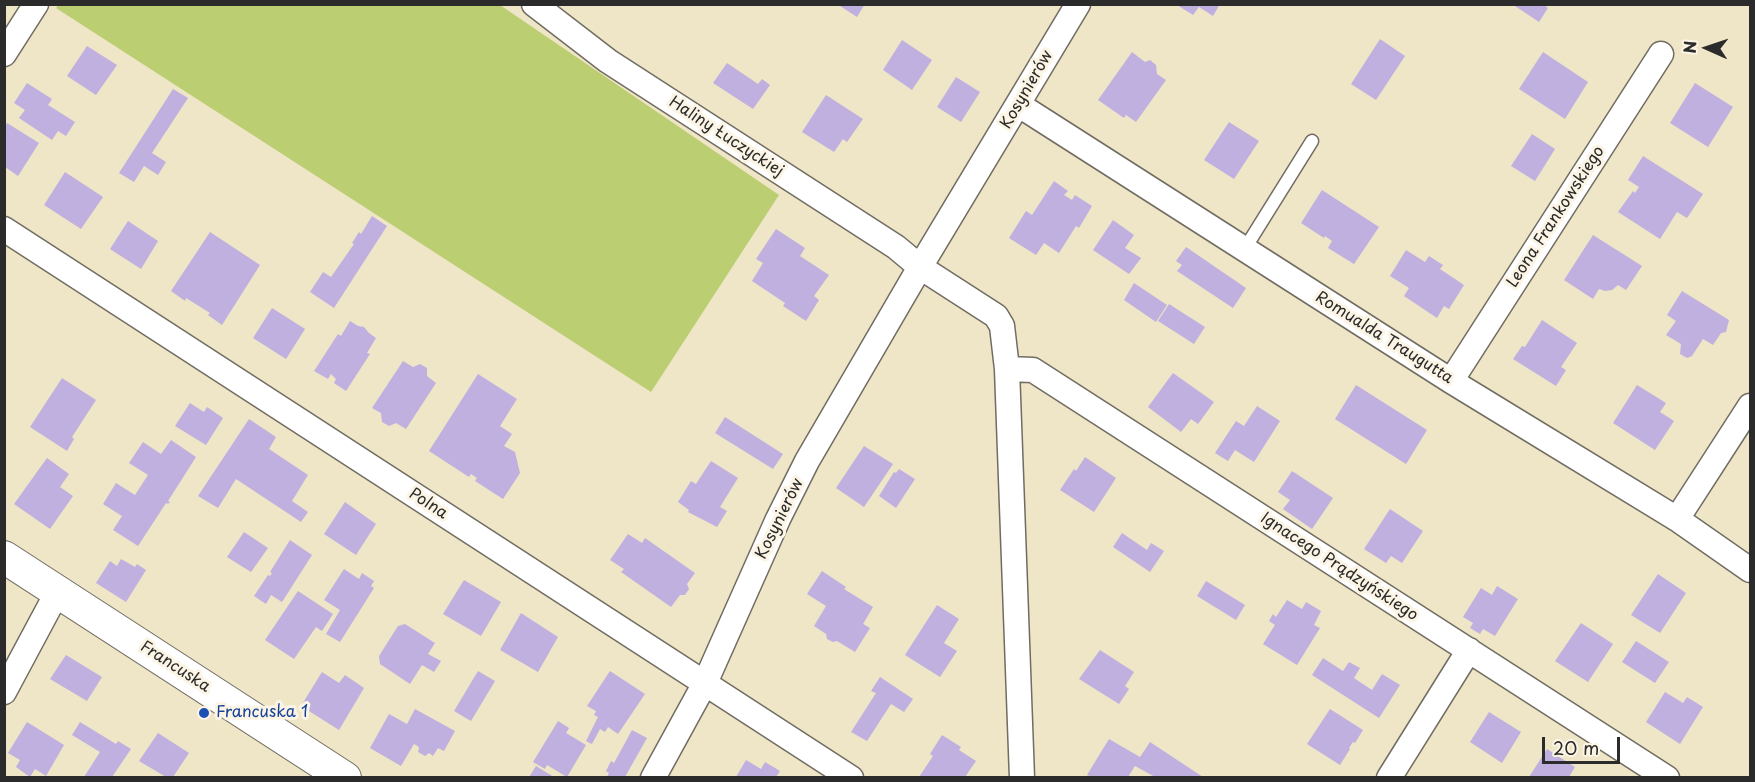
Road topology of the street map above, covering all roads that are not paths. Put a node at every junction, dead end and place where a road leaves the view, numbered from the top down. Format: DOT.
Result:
graph roads {
  1 [pos="36,4"];
  2 [pos="1078,4"];
  3 [pos="549,9"];
  4 [pos="4,54"];
  5 [pos="1661,54"];
  6 [pos="1019,105"];
  7 [pos="1312,141"];
  8 [pos="4,229"];
  9 [pos="1244,250"];
  10 [pos="920,267"];
  11 [pos="1007,369"];
  12 [pos="1451,381"];
  13 [pos="1750,406"];
  14 [pos="1677,519"];
  15 [pos="4,556"];
  16 [pos="1750,570"];
  17 [pos="57,591"];
  18 [pos="1470,651"];
  19 [pos="705,683"];
  20 [pos="4,692"];
  21 [pos="345,777"];
  22 [pos="653,777"];
  23 [pos="851,777"];
  24 [pos="1022,777"];
  25 [pos="1389,777"];
  26 [pos="1667,777"];
  1 -- 4 [label="street"];
  2 -- 6 [label="street, Kosynierów"];
  3 -- 10 [label="street, Haliny Łuczyckiej"];
  5 -- 12 [label="street, Leona Frankowskiego"];
  6 -- 9 [label="street, Romualda Traugutta"];
  6 -- 10 [label="street, Kosynierów"];
  7 -- 9 [label="lane"];
  8 -- 19 [label="street, Polna"];
  9 -- 12 [label="street, Romualda Traugutta"];
  10 -- 11 [label="street"];
  10 -- 19 [label="street, Kosynierów"];
  11 -- 18 [label="street, Ignacego Prądzyńskiego"];
  11 -- 24 [label="street"];
  12 -- 14 [label="street, Romualda Traugutta"];
  13 -- 14 [label="street"];
  14 -- 16 [label="street, Romualda Traugutta"];
  15 -- 17 [label="street, Francuska"];
  17 -- 20 [label="street"];
  17 -- 21 [label="street, Francuska"];
  18 -- 25 [label="street"];
  18 -- 26 [label="street, Ignacego Prądzyńskiego"];
  19 -- 22 [label="street, Kosynierów"];
  19 -- 23 [label="street, Polna"];
}
